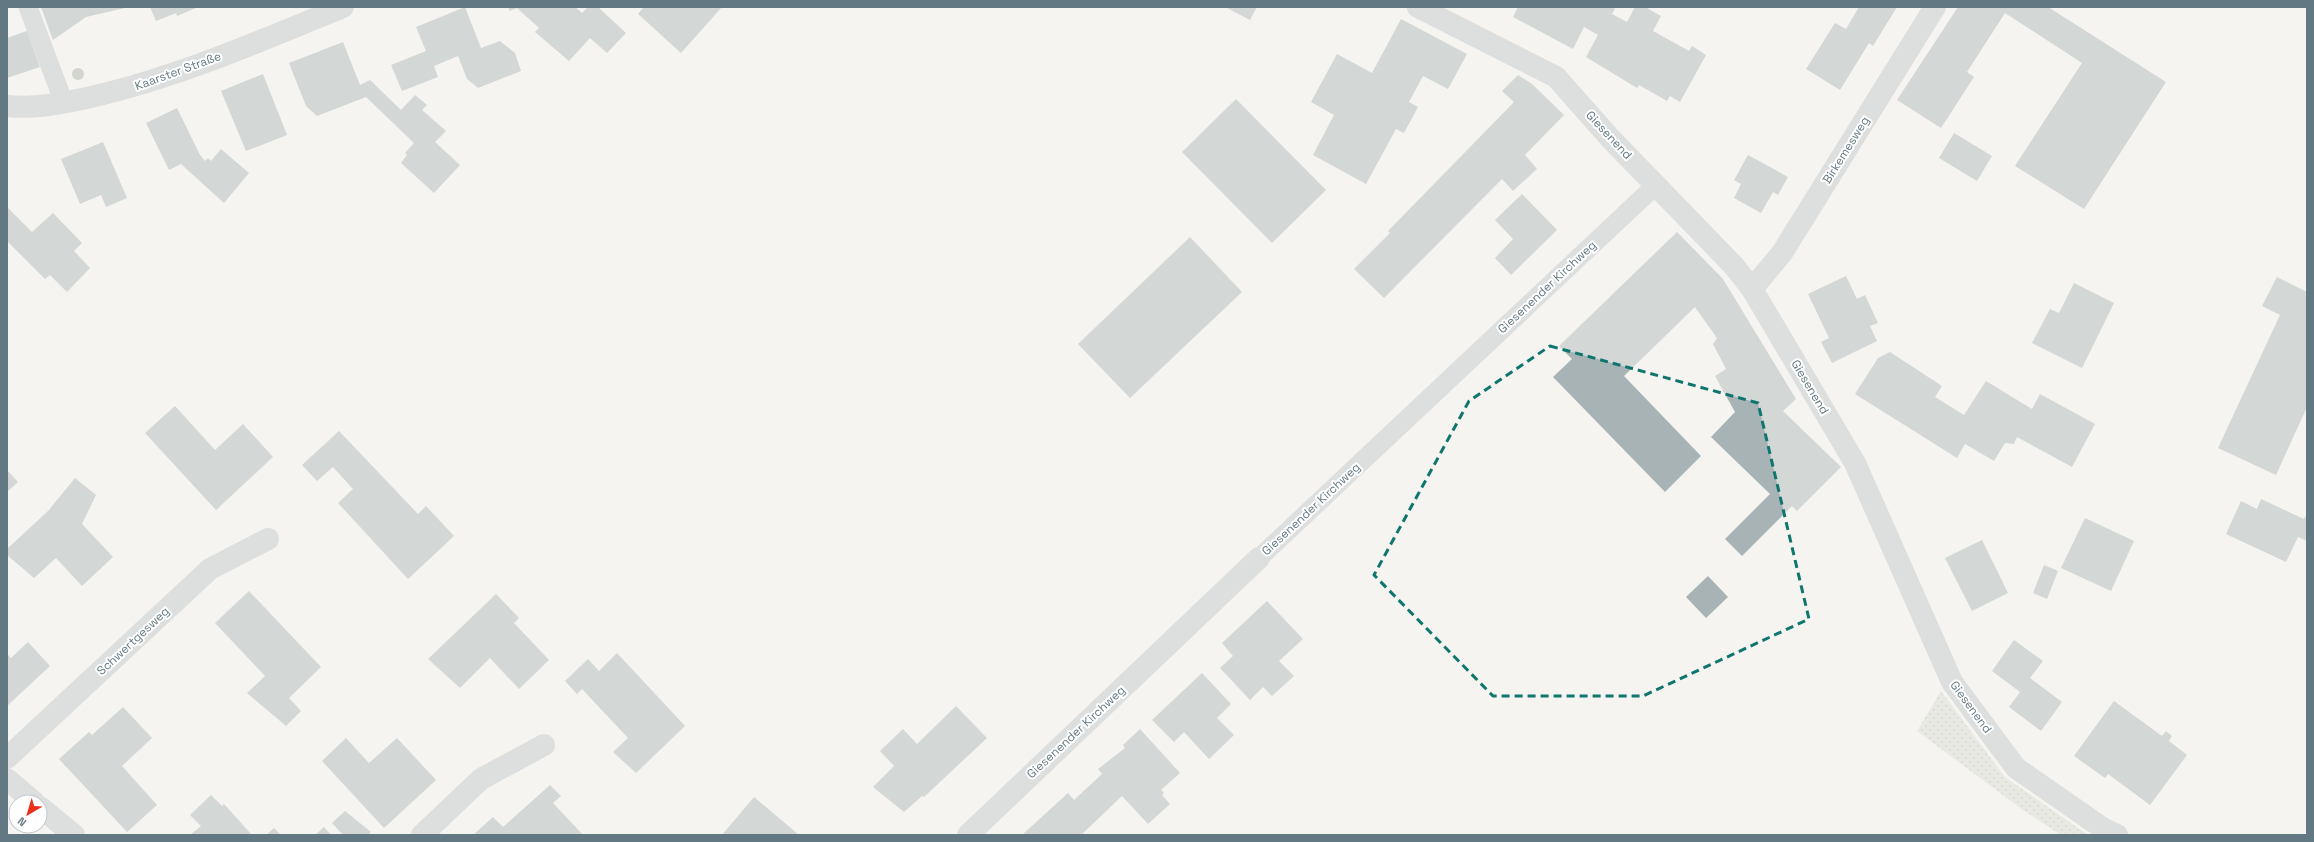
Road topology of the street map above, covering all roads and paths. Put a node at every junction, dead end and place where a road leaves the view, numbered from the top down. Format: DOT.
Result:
graph roads {
  1 [pos="28,7"];
  2 [pos="342,7"];
  3 [pos="1418,7"];
  4 [pos="1935,7"];
  5 [pos="64,103"];
  6 [pos="7,106"];
  7 [pos="1656,185"];
  8 [pos="1752,289"];
  9 [pos="268,539"];
  10 [pos="1259,558"];
  11 [pos="544,745"];
  12 [pos="7,758"];
  13 [pos="7,779"];
  14 [pos="25,794"];
  15 [pos="48,814"];
  16 [pos="74,835"];
  17 [pos="422,835"];
  18 [pos="968,835"];
  19 [pos="2117,835"];
  1 -- 5 [label="lane"];
  2 -- 5 [label="street, Kaarster Straße"];
  3 -- 7 [label="street, Giesenend"];
  4 -- 8 [label="street, Birkemesweg"];
  5 -- 6 [label="street, Kaarster Straße"];
  7 -- 8 [label="street, Giesenend"];
  7 -- 10 [label="lane, Giesenender Kirchweg"];
  8 -- 19 [label="street, Giesenend"];
  9 -- 12 [label="street, Schwertgesweg"];
  10 -- 18 [label="street, Giesenender Kirchweg"];
  11 -- 17 [label="street"];
  13 -- 14 [label="street"];
  15 -- 16 [label="street"];
}
